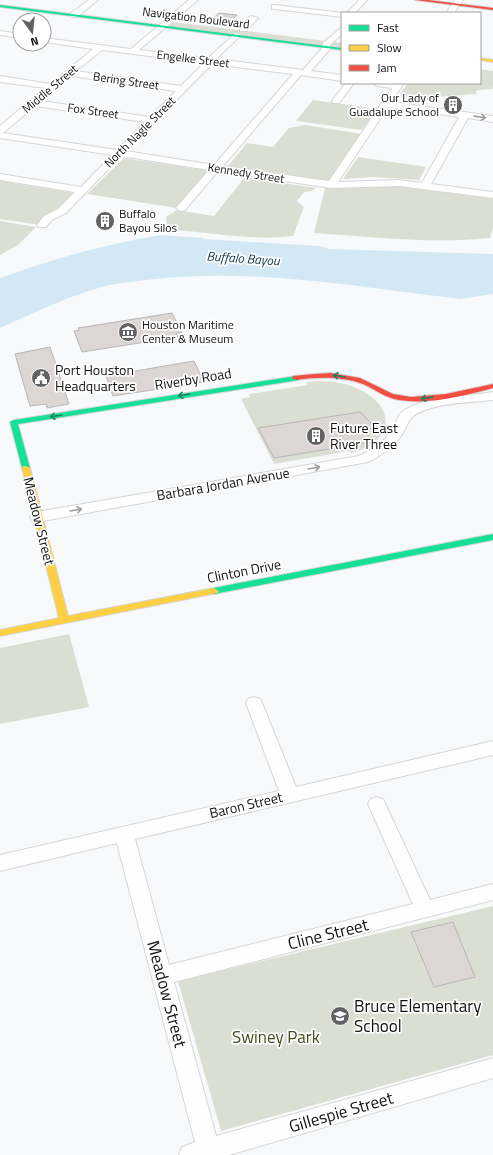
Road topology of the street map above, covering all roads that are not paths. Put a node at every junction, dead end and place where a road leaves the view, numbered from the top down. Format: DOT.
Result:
graph roads {
  1 [pos="0,0"];
  2 [pos="94,0"];
  3 [pos="194,0"];
  4 [pos="363,0"];
  5 [pos="417,0"];
  6 [pos="458,2"];
  7 [pos="0,6"];
  8 [pos="275,7"];
  9 [pos="493,9"];
  10 [pos="82,10"];
  11 [pos="352,12"];
  12 [pos="451,12"];
  13 [pos="74,15"];
  14 [pos="341,15"];
  15 [pos="254,18"];
  16 [pos="166,23"];
  17 [pos="239,32"];
  18 [pos="341,32"];
  19 [pos="0,34"];
  20 [pos="12,35"];
  21 [pos="52,41"];
  22 [pos="334,43"];
  23 [pos="100,47"];
  24 [pos="133,52"];
  25 [pos="481,60"];
  26 [pos="211,61"];
  27 [pos="493,61"];
  28 [pos="481,66"];
  29 [pos="493,68"];
  30 [pos="69,73"];
  31 [pos="302,73"];
  32 [pos="341,78"];
  33 [pos="0,79"];
  34 [pos="349,84"];
  35 [pos="399,84"];
  36 [pos="53,87"];
  37 [pos="183,89"];
  38 [pos="336,101"];
  39 [pos="34,103"];
  40 [pos="386,104"];
  41 [pos="466,115"];
  42 [pos="493,119"];
  43 [pos="0,120"];
  44 [pos="153,120"];
  45 [pos="10,122"];
  46 [pos="0,131"];
  47 [pos="0,135"];
  48 [pos="120,153"];
  49 [pos="218,168"];
  50 [pos="0,177"];
  51 [pos="331,185"];
  52 [pos="426,185"];
  53 [pos="83,190"];
  54 [pos="493,195"];
  55 [pos="181,208"];
  56 [pos="42,225"];
  57 [pos="493,386"];
  58 [pos="493,396"];
  59 [pos="14,422"];
  60 [pos="38,517"];
  61 [pos="493,538"];
  62 [pos="64,620"];
  63 [pos="0,633"];
  64 [pos="254,703"];
  65 [pos="493,748"];
  66 [pos="290,795"];
  67 [pos="377,804"];
  68 [pos="124,834"];
  69 [pos="0,863"];
  70 [pos="493,892"];
  71 [pos="425,909"];
  72 [pos="163,976"];
  73 [pos="493,1068"];
  74 [pos="203,1153"];
  1 -- 10 [label="main road, Navigation Boulevard"];
  2 -- 10 [label="street"];
  3 -- 16 [label="street"];
  4 -- 11 [label="street"];
  5 -- 6 [label="main road"];
  6 -- 9 [label="main road"];
  6 -- 12 [label="street"];
  7 -- 13 [label="main road, Navigation Boulevard"];
  8 -- 14 [label="street"];
  10 -- 13 [label="street"];
  10 -- 16 [label="main road, Navigation Boulevard"];
  13 -- 16 [label="main road, Navigation Boulevard"];
  15 -- 17 [label="street, North Nagle Street"];
  16 -- 17 [label="main road, Navigation Boulevard"];
  16 -- 24 [label="street"];
  17 -- 22 [label="main road, Navigation Boulevard"];
  17 -- 26 [label="street, North Nagle Street"];
  18 -- 22 [label="street"];
  19 -- 20 [label="street"];
  21 -- 23 [label="street, Engelke Street"];
  22 -- 31 [label="street"];
  23 -- 24 [label="street, Engelke Street"];
  23 -- 30 [label="street, Middle Street"];
  24 -- 26 [label="street, Engelke Street"];
  25 -- 27 [label="main road"];
  26 -- 31 [label="street, Engelke Street"];
  26 -- 37 [label="street, North Nagle Street"];
  28 -- 29 [label="main road"];
  30 -- 36 [label="street, Middle Street"];
  30 -- 37 [label="street, Bering Street"];
  31 -- 32 [label="street, Engelke Street"];
  31 -- 49 [label="street"];
  33 -- 36 [label="street"];
  34 -- 38 [label="street"];
  35 -- 40 [label="street"];
  36 -- 39 [label="street, Middle Street"];
  37 -- 44 [label="street, North Nagle Street"];
  39 -- 44 [label="street, Fox Street"];
  39 -- 45 [label="street, Middle Street"];
  40 -- 41 [label="street"];
  40 -- 51 [label="street"];
  41 -- 42 [label="street, one-way"];
  41 -- 52 [label="street"];
  43 -- 45 [label="street"];
  44 -- 48 [label="street, North Nagle Street"];
  45 -- 46 [label="street, Middle Street"];
  47 -- 48 [label="street, Kennedy Street"];
  48 -- 49 [label="street, Kennedy Street"];
  48 -- 53 [label="street, North Nagle Street"];
  49 -- 51 [label="street, Kennedy Street"];
  49 -- 55 [label="street"];
  50 -- 53 [label="street"];
  51 -- 52 [label="street, Kennedy Street"];
  52 -- 54 [label="street, Kennedy Street"];
  53 -- 56 [label="street, North Nagle Street"];
  57 -- 59 [label="main road, Riverby Road, one-way"];
  60 -- 58 [label="street, Barbara Jordan Avenue, one-way"];
  59 -- 60 [label="main road, Meadow Street"];
  60 -- 62 [label="main road, Meadow Street"];
  61 -- 62 [label="main road, Clinton Drive"];
  62 -- 63 [label="main road, Clinton Drive"];
  64 -- 66 [label="street"];
  65 -- 66 [label="street, Baron Street"];
  66 -- 68 [label="street, Baron Street"];
  67 -- 71 [label="street"];
  68 -- 69 [label="street, Baron Street"];
  68 -- 72 [label="street, Meadow Street"];
  70 -- 71 [label="street, Cline Street"];
  71 -- 72 [label="street, Cline Street"];
  72 -- 74 [label="street, Meadow Street"];
  73 -- 74 [label="street, Gillespie Street"];
}
